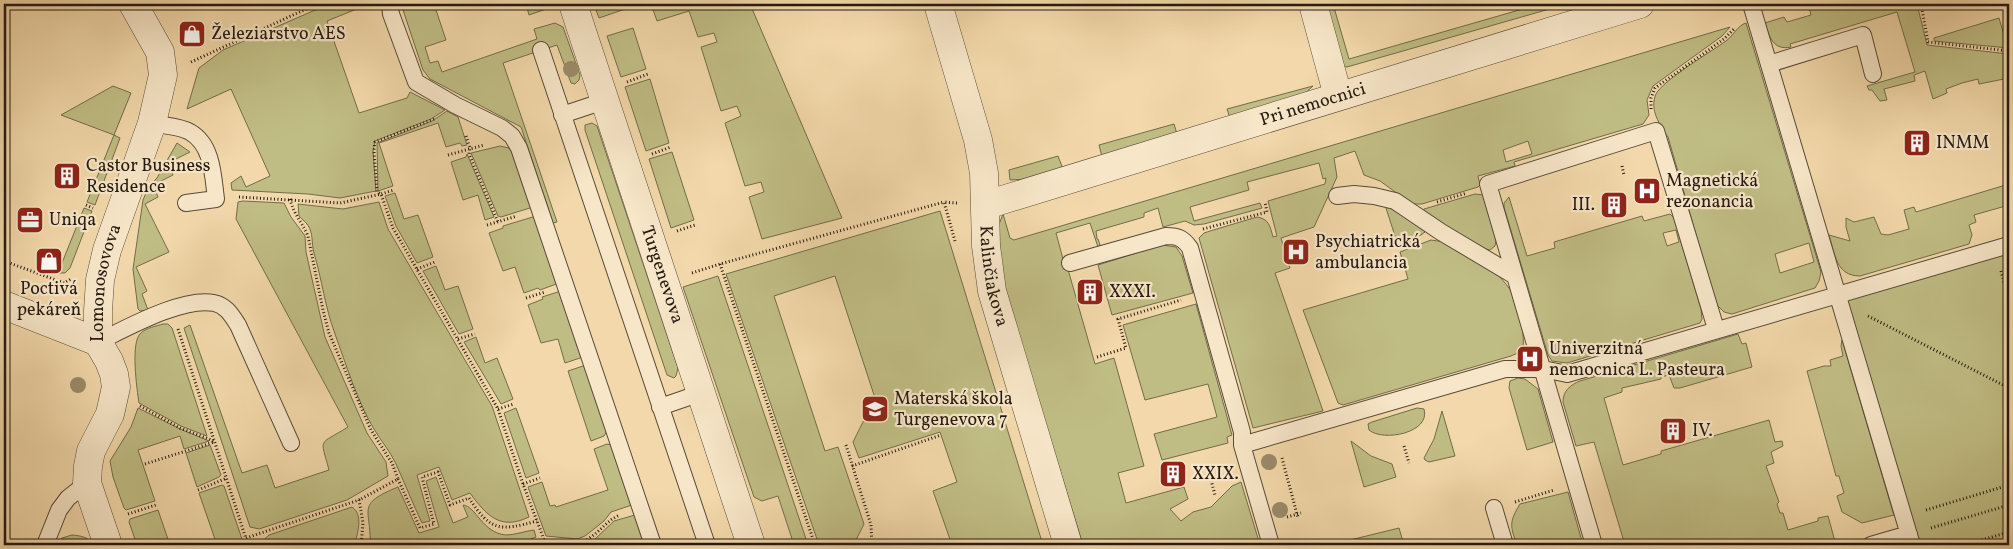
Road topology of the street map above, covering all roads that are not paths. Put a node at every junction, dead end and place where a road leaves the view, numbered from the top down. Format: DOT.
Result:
graph roads {
  1 [pos="133,4"];
  2 [pos="390,4"];
  3 [pos="573,4"];
  4 [pos="938,4"];
  5 [pos="1313,4"];
  6 [pos="1640,4"];
  7 [pos="1751,4"];
  8 [pos="541,50"];
  9 [pos="1769,64"];
  10 [pos="1873,74"];
  11 [pos="1338,96"];
  12 [pos="604,101"];
  13 [pos="562,115"];
  14 [pos="152,123"];
  15 [pos="1338,196"];
  16 [pos="186,203"];
  17 [pos="986,204"];
  18 [pos="2009,245"];
  19 [pos="1070,263"];
  20 [pos="1515,276"];
  21 [pos="1839,295"];
  22 [pos="4,305"];
  23 [pos="1716,329"];
  24 [pos="98,342"];
  25 [pos="1543,370"];
  26 [pos="701,393"];
  27 [pos="660,407"];
  28 [pos="291,443"];
  29 [pos="1242,445"];
  30 [pos="87,483"];
  31 [pos="1494,508"];
  32 [pos="1910,540"];
  33 [pos="45,545"];
  34 [pos="108,545"];
  35 [pos="653,545"];
  36 [pos="707,545"];
  37 [pos="751,545"];
  38 [pos="1068,545"];
  39 [pos="1271,545"];
  40 [pos="1505,545"];
  41 [pos="1594,545"];
  42 [pos="1871,545"];
  1 -- 14 [label="street, Lomonosovova"];
  2 -- 35 [label="lane"];
  3 -- 12 [label="street, Turgenevova"];
  4 -- 17 [label="street, Kalinčiakova"];
  5 -- 11 [label="street"];
  6 -- 11 [label="street, Pri nemocnici"];
  7 -- 9 [label="lane"];
  8 -- 13 [label="lane"];
  9 -- 10 [label="lane"];
  9 -- 21 [label="lane"];
  11 -- 17 [label="street, Pri nemocnici"];
  12 -- 13 [label="lane"];
  12 -- 26 [label="street, Turgenevova"];
  13 -- 27 [label="lane"];
  14 -- 16 [label="lane"];
  14 -- 24 [label="street, Lomonosovova"];
  15 -- 20 [label="lane"];
  17 -- 38 [label="street, Kalinčiakova"];
  18 -- 21 [label="lane"];
  19 -- 29 [label="lane"];
  20 -- 23 [label="lane"];
  20 -- 25 [label="lane"];
  21 -- 23 [label="lane"];
  21 -- 32 [label="lane"];
  22 -- 24 [label="street"];
  23 -- 25 [label="lane"];
  24 -- 28 [label="lane"];
  24 -- 30 [label="street, Lomonosovova"];
  25 -- 29 [label="lane"];
  25 -- 41 [label="lane"];
  26 -- 27 [label="lane"];
  26 -- 37 [label="street, Turgenevova"];
  27 -- 36 [label="lane"];
  29 -- 39 [label="lane"];
  30 -- 33 [label="lane"];
  30 -- 34 [label="street, Lomonosovova"];
  31 -- 40 [label="lane"];
  32 -- 42 [label="lane"];
}
